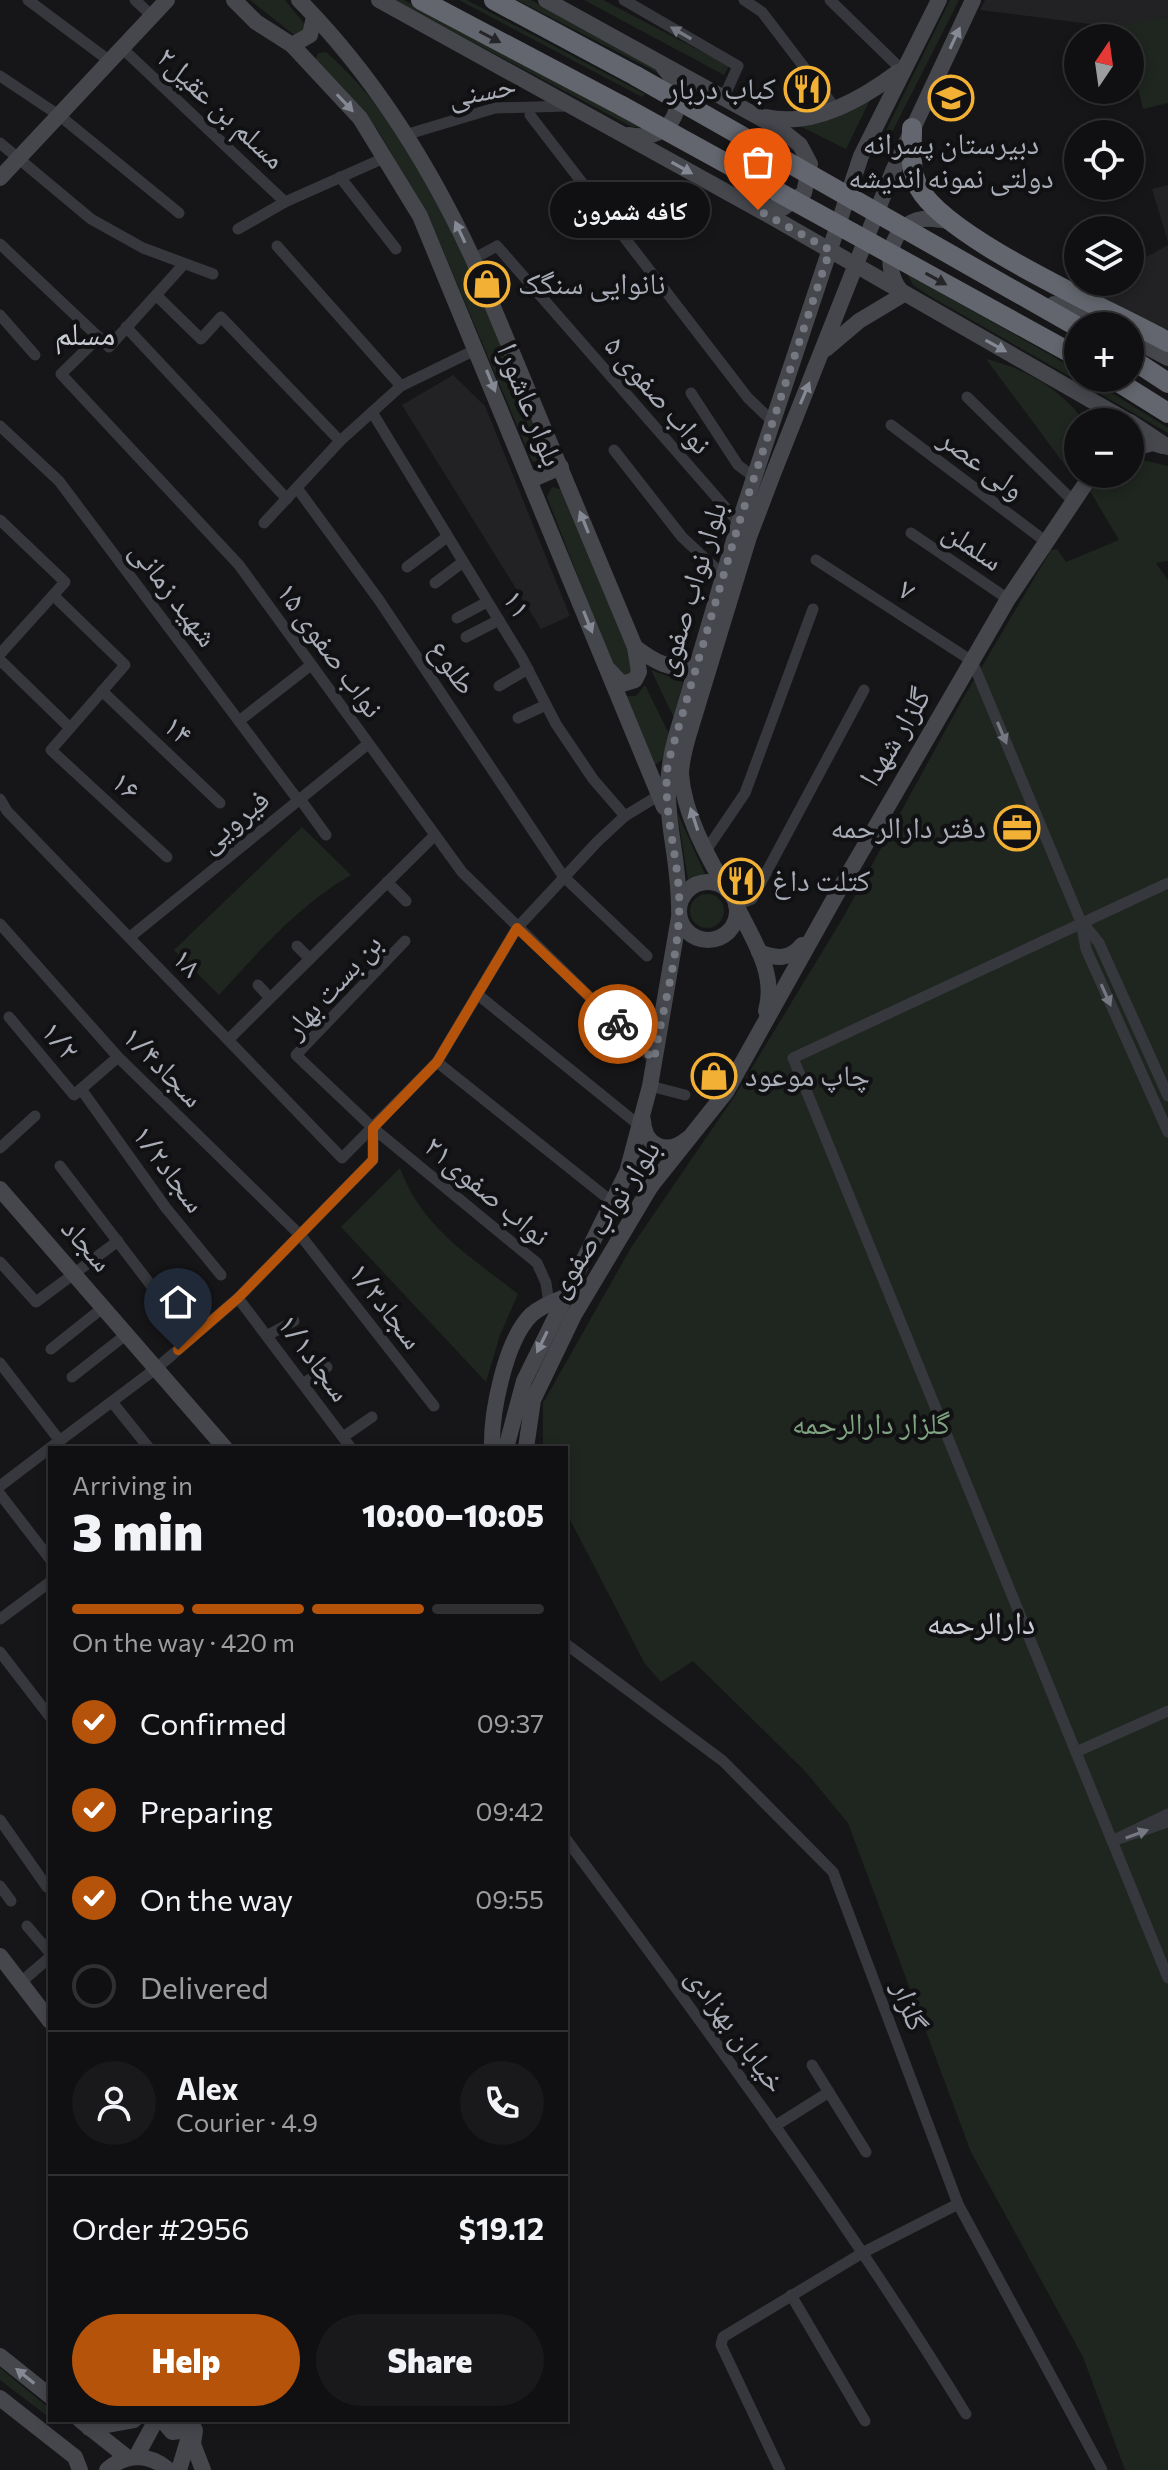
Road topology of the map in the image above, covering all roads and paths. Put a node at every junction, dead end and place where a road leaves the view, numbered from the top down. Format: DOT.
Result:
graph roads {
  1 [pos="28,0"];
  2 [pos="135,0"];
  3 [pos="167,0"];
  4 [pos="180,0"];
  5 [pos="217,0"];
  6 [pos="234,0"];
  7 [pos="299,0"];
  8 [pos="379,0"];
  9 [pos="421,0"];
  10 [pos="494,0"];
  11 [pos="546,0"];
  12 [pos="624,0"];
  13 [pos="744,0"];
  14 [pos="830,0"];
  15 [pos="973,0"];
  16 [pos="935,4"];
  17 [pos="152,16"];
  18 [pos="314,17"];
  19 [pos="256,22"];
  20 [pos="292,45"];
  21 [pos="337,45"];
  22 [pos="123,49"];
  23 [pos="910,54"];
  24 [pos="111,62"];
  25 [pos="307,62"];
  26 [pos="657,62"];
  27 [pos="902,70"];
  28 [pos="0,76"];
  29 [pos="724,97"];
  30 [pos="571,106"];
  31 [pos="836,109"];
  32 [pos="754,114"];
  33 [pos="530,115"];
  34 [pos="60,116"];
  35 [pos="912,128"];
  36 [pos="619,132"];
  37 [pos="405,135"];
  38 [pos="0,143"];
  39 [pos="20,157"];
  40 [pos="384,158"];
  41 [pos="340,177"];
  42 [pos="0,178"];
  43 [pos="285,202"];
  44 [pos="744,202"];
  45 [pos="179,213"];
  46 [pos="948,221"];
  47 [pos="238,229"];
  48 [pos="0,244"];
  49 [pos="277,246"];
  50 [pos="396,249"];
  51 [pos="830,250"];
  52 [pos="473,259"];
  53 [pos="184,264"];
  54 [pos="856,266"];
  55 [pos="213,274"];
  56 [pos="993,279"];
  57 [pos="904,294"];
  58 [pos="156,295"];
  59 [pos="1072,312"];
  60 [pos="0,315"];
  61 [pos="1064,319"];
  62 [pos="126,327"];
  63 [pos="99,337"];
  64 [pos="1168,342"];
  65 [pos="1144,345"];
  66 [pos="477,349"];
  67 [pos="1064,349"];
  68 [pos="822,353"];
  69 [pos="35,355"];
  70 [pos="1168,358"];
  71 [pos="1144,367"];
  72 [pos="1168,383"];
  73 [pos="401,386"];
  74 [pos="1134,392"];
  75 [pos="691,393"];
  76 [pos="1086,396"];
  77 [pos="967,397"];
  78 [pos="1092,408"];
  79 [pos="1106,408"];
  80 [pos="372,412"];
  81 [pos="1168,413"];
  82 [pos="773,422"];
  83 [pos="891,425"];
  84 [pos="0,426"];
  85 [pos="1144,431"];
  86 [pos="340,441"];
  87 [pos="1144,445"];
  88 [pos="1168,447"];
  89 [pos="614,450"];
  90 [pos="768,463"];
  91 [pos="561,467"];
  92 [pos="755,478"];
  93 [pos="531,480"];
  94 [pos="297,488"];
  95 [pos="1082,488"];
  96 [pos="287,499"];
  97 [pos="1073,501"];
  98 [pos="0,520"];
  99 [pos="264,523"];
  100 [pos="739,523"];
  101 [pos="911,533"];
  102 [pos="447,537"];
  103 [pos="1045,541"];
  104 [pos="816,560"];
  105 [pos="463,562"];
  106 [pos="407,567"];
  107 [pos="724,576"];
  108 [pos="435,583"];
  109 [pos="53,595"];
  110 [pos="1008,599"];
  111 [pos="487,602"];
  112 [pos="813,609"];
  113 [pos="457,618"];
  114 [pos="499,620"];
  115 [pos="466,637"];
  116 [pos="635,647"];
  117 [pos="2,650"];
  118 [pos="972,661"];
  119 [pos="604,663"];
  120 [pos="311,665"];
  121 [pos="697,667"];
  122 [pos="528,669"];
  123 [pos="499,686"];
  124 [pos="864,690"];
  125 [pos="102,691"];
  126 [pos="546,705"];
  127 [pos="518,718"];
  128 [pos="239,721"];
  129 [pos="70,728"];
  130 [pos="368,744"];
  131 [pos="658,796"];
  132 [pos="0,799"];
  133 [pos="299,800"];
  134 [pos="220,803"];
  135 [pos="668,813"];
  136 [pos="625,816"];
  137 [pos="326,835"];
  138 [pos="435,835"];
  139 [pos="705,852"];
  140 [pos="167,857"];
  141 [pos="563,876"];
  142 [pos="387,882"];
  143 [pos="1168,883"];
  144 [pos="727,890"];
  145 [pos="835,897"];
  146 [pos="406,901"];
  147 [pos="736,905"];
  148 [pos="339,908"];
  149 [pos="679,912"];
  150 [pos="349,920"];
  151 [pos="1081,922"];
  152 [pos="0,924"];
  153 [pos="517,928"];
  154 [pos="130,937"];
  155 [pos="405,941"];
  156 [pos="297,946"];
  157 [pos="759,952"];
  158 [pos="647,956"];
  159 [pos="310,959"];
  160 [pos="258,985"];
  161 [pos="477,994"];
  162 [pos="270,998"];
  163 [pos="9,1017"];
  164 [pos="759,1035"];
  165 [pos="228,1040"];
  166 [pos="118,1057"];
  167 [pos="654,1060"];
  168 [pos="437,1062"];
  169 [pos="650,1086"];
  170 [pos="77,1092"];
  171 [pos="685,1095"];
  172 [pos="1168,1096"];
  173 [pos="711,1114"];
  174 [pos="35,1116"];
  175 [pos="641,1120"];
  176 [pos="373,1128"];
  177 [pos="1168,1132"];
  178 [pos="0,1148"];
  179 [pos="60,1166"];
  180 [pos="627,1172"];
  181 [pos="651,1186"];
  182 [pos="0,1189"];
  183 [pos="611,1201"];
  184 [pos="301,1236"];
  185 [pos="118,1241"];
  186 [pos="0,1262"];
  187 [pos="75,1273"];
  188 [pos="221,1275"];
  189 [pos="565,1297"];
  190 [pos="238,1298"];
  191 [pos="549,1304"];
  192 [pos="105,1306"];
  193 [pos="294,1321"];
  194 [pos="179,1322"];
  195 [pos="128,1333"];
  196 [pos="268,1335"];
  197 [pos="51,1349"];
  198 [pos="0,1363"];
  199 [pos="158,1367"];
  200 [pos="327,1367"];
  201 [pos="72,1377"];
  202 [pos="303,1384"];
  203 [pos="112,1402"];
  204 [pos="434,1406"];
  205 [pos="372,1417"];
  206 [pos="343,1437"];
  207 [pos="54,1446"];
  208 [pos="147,1446"];
  209 [pos="223,1446"];
  210 [pos="350,1446"];
  211 [pos="492,1446"];
  212 [pos="507,1446"];
  213 [pos="526,1446"];
  214 [pos="48,1450"];
  215 [pos="1,1485"];
  216 [pos="48,1556"];
  217 [pos="48,1583"];
  218 [pos="0,1619"];
  219 [pos="568,1645"];
  220 [pos="0,1652"];
  221 [pos="1168,1711"];
  222 [pos="48,1714"];
  223 [pos="1076,1752"];
  224 [pos="1168,1814"];
  225 [pos="0,1820"];
  226 [pos="1168,1822"];
  227 [pos="1112,1841"];
  228 [pos="568,1842"];
  229 [pos="0,1886"];
  230 [pos="48,1886"];
  231 [pos="11,1901"];
  232 [pos="27,1926"];
  233 [pos="48,1952"];
  234 [pos="0,1956"];
  235 [pos="48,1957"];
  236 [pos="1168,1978"];
  237 [pos="20,1983"];
  238 [pos="48,2018"];
  239 [pos="812,2065"];
  240 [pos="829,2092"];
  241 [pos="775,2126"];
  242 [pos="866,2152"];
  243 [pos="958,2204"];
  244 [pos="864,2252"];
  245 [pos="791,2295"];
  246 [pos="0,2356"];
  247 [pos="48,2394"];
  248 [pos="0,2398"];
  249 [pos="966,2414"];
  250 [pos="865,2421"];
  251 [pos="114,2422"];
  252 [pos="158,2422"];
  253 [pos="161,2422"];
  254 [pos="192,2423"];
  255 [pos="85,2425"];
  256 [pos="132,2457"];
  257 [pos="75,2460"];
  258 [pos="107,2470"];
  259 [pos="169,2470"];
  260 [pos="179,2470"];
  261 [pos="203,2470"];
  262 [pos="780,2470"];
  263 [pos="1102,2470"];
  1 -- 24 [label="street"];
  2 -- 17 [label="street"];
  3 -- 17 [label="main road"];
  4 -- 17 [label="main road"];
  5 -- 19 [label="main road"];
  6 -- 19 [label="main road"];
  7 -- 18 [label="main road, بلوار عاشورا"];
  8 -- 30 [label="main road"];
  9 -- 67 [label="highway, one-way, bridge"];
  10 -- 56 [label="highway, bridge"];
  11 -- 26 [label="main road"];
  29 -- 12 [label="street, one-way"];
  13 -- 31 [label="street"];
  14 -- 27 [label="street"];
  35 -- 15 [label="main road, بلوار نواب صفوی, one-way"];
  16 -- 23 [label="main road"];
  17 -- 22 [label="main road"];
  18 -- 20 [label="main road"];
  18 -- 21 [label="main road, بلوار عاشورا"];
  19 -- 20 [label="main road, بلوار عاشورا"];
  20 -- 25 [label="main road, بلوار عاشورا"];
  21 -- 25 [label="main road"];
  21 -- 37 [label="main road, بلوار عاشورا"];
  22 -- 24 [label="main road"];
  22 -- 43 [label="street, مسلم بن عقیل۲"];
  23 -- 27 [label="main road"];
  23 -- 51 [label="main road, بلوار نواب صفوی"];
  24 -- 34 [label="main road"];
  25 -- 40 [label="main road, بلوار عاشورا, one-way"];
  26 -- 29 [label="main road"];
  26 -- 36 [label="main road"];
  27 -- 31 [label="main road"];
  28 -- 34 [label="street"];
  29 -- 32 [label="main road"];
  30 -- 36 [label="main road"];
  30 -- 37 [label="street, حسنی"];
  31 -- 32 [label="main road"];
  32 -- 44 [label="main road"];
  33 -- 82 [label="street"];
  34 -- 39 [label="main road"];
  34 -- 45 [label="street"];
  35 -- 46 [label="highway"];
  35 -- 54 [label="main road, بلوار نواب صفوی"];
  36 -- 44 [label="main road, one-way"];
  52 -- 37 [label="main road, بلوار عاشورا, one-way"];
  38 -- 39 [label="street"];
  39 -- 42 [label="main road"];
  39 -- 53 [label="street"];
  40 -- 41 [label="street"];
  40 -- 66 [label="main road, بلوار عاشورا"];
  41 -- 43 [label="street"];
  41 -- 50 [label="street"];
  43 -- 47 [label="street"];
  44 -- 51 [label="main road"];
  46 -- 57 [label="main road"];
  46 -- 64 [label="highway"];
  48 -- 63 [label="street"];
  49 -- 73 [label="street"];
  51 -- 54 [label="main road"];
  51 -- 82 [label="main road, بلوار نواب صفوی"];
  52 -- 91 [label="main road, بلوار عاشورا"];
  52 -- 100 [label="street, نواب صفوی ۵"];
  53 -- 55 [label="street"];
  53 -- 58 [label="street"];
  54 -- 57 [label="main road"];
  54 -- 68 [label="main road, بلوار نواب صفوی"];
  56 -- 59 [label="main road"];
  56 -- 61 [label="highway, bridge"];
  57 -- 68 [label="main road"];
  57 -- 76 [label="main road, one-way"];
  58 -- 62 [label="street"];
  58 -- 86 [label="street"];
  60 -- 69 [label="street"];
  62 -- 63 [label="street"];
  62 -- 96 [label="street"];
  63 -- 120 [label="street, نواب صفوی ۱۵"];
  65 -- 70 [label="main road"];
  66 -- 73 [label="street"];
  66 -- 93 [label="main road, بلوار عاشورا, one-way"];
  90 -- 68 [label="main road, بلوار نواب صفوی, one-way"];
  71 -- 72 [label="highway"];
  73 -- 80 [label="street"];
  74 -- 81 [label="highway"];
  75 -- 92 [label="street"];
  76 -- 78 [label="main road"];
  76 -- 79 [label="main road"];
  77 -- 97 [label="street"];
  80 -- 86 [label="street"];
  80 -- 102 [label="street, ۱۱"];
  82 -- 90 [label="main road, بلوار نواب صفوی"];
  83 -- 103 [label="street, ولی عصر"];
  84 -- 128 [label="street, شهید زمانی"];
  85 -- 88 [label="main road"];
  86 -- 94 [label="street"];
  87 -- 88 [label="main road"];
  89 -- 107 [label="street"];
  90 -- 92 [label="main road, بلوار نواب صفوی"];
  139 -- 90 [label="main road, بلوار نواب صفوی, one-way"];
  91 -- 93 [label="main road"];
  116 -- 91 [label="main road, بلوار عاشورا, one-way"];
  92 -- 100 [label="main road, بلوار نواب صفوی"];
  93 -- 119 [label="main road, بلوار عاشورا, one-way"];
  94 -- 96 [label="street"];
  94 -- 141 [label="street, طلوع"];
  95 -- 97 [label="main road, گلزار شهدا"];
  96 -- 99 [label="street"];
  97 -- 103 [label="main road, گلزار شهدا"];
  98 -- 109 [label="street"];
  100 -- 107 [label="main road, بلوار نواب صفوی"];
  101 -- 110 [label="street, سلملن"];
  102 -- 105 [label="street, ۱۱"];
  102 -- 106 [label="street"];
  103 -- 110 [label="main road, گلزار شهدا"];
  104 -- 118 [label="street, ۷"];
  105 -- 108 [label="street"];
  105 -- 111 [label="street, ۱۱"];
  107 -- 121 [label="main road, بلوار نواب صفوی"];
  109 -- 117 [label="street"];
  109 -- 125 [label="street"];
  110 -- 118 [label="main road, گلزار شهدا"];
  111 -- 113 [label="street"];
  111 -- 114 [label="street, ۱۱"];
  112 -- 139 [label="street"];
  114 -- 115 [label="street"];
  114 -- 122 [label="street, ۱۱"];
  116 -- 119 [label="main road"];
  116 -- 121 [label="main road"];
  117 -- 129 [label="street"];
  118 -- 145 [label="main road, گلزار شهدا"];
  118 -- 151 [label="street, one-way"];
  119 -- 131 [label="main road, بلوار عاشورا"];
  120 -- 128 [label="street"];
  120 -- 130 [label="street, نواب صفوی ۱۵"];
  121 -- 135 [label="main road, بلوار نواب صفوی"];
  122 -- 123 [label="street"];
  122 -- 126 [label="street, ۱۱"];
  124 -- 147 [label="street"];
  125 -- 129 [label="street"];
  125 -- 134 [label="street, ۱۴"];
  126 -- 127 [label="street"];
  126 -- 136 [label="street, ۱۱"];
  128 -- 133 [label="street, شهید زمانی"];
  129 -- 140 [label="street, ۱۶"];
  130 -- 133 [label="street, فیرویی"];
  130 -- 138 [label="street, نواب صفوی ۱۵"];
  131 -- 135 [label="main road, بلوار عاشورا"];
  131 -- 136 [label="street"];
  132 -- 154 [label="street, ۱۸"];
  133 -- 137 [label="street, شهید زمانی"];
  133 -- 154 [label="street, فیرویی"];
  135 -- 149 [label="main road, بلوار نواب صفوی"];
  136 -- 141 [label="street"];
  138 -- 142 [label="street"];
  138 -- 153 [label="street, نواب صفوی ۱۵"];
  139 -- 144 [label="main road, بلوار نواب صفوی"];
  141 -- 153 [label="street"];
  141 -- 158 [label="street, طلوع"];
  142 -- 146 [label="street"];
  142 -- 150 [label="street"];
  143 -- 151 [label="street"];
  144 -- 147 [label="main road"];
  144 -- 149 [label="main road"];
  145 -- 157 [label="main road"];
  145 -- 164 [label="main road, گلزار شهدا"];
  147 -- 149 [label="main road"];
  147 -- 157 [label="main road"];
  148 -- 150 [label="street"];
  149 -- 167 [label="main road, بلوار نواب صفوی"];
  150 -- 159 [label="street"];
  151 -- 172 [label="street"];
  151 -- 177 [label="street, one-way"];
  151 -- 223 [label="street"];
  152 -- 166 [label="street, ۱/۴سجاد"];
  153 -- 161 [label="street"];
  153 -- 167 [label="street, نواب صفوی ۱۵"];
  154 -- 165 [label="street, ۱۸"];
  155 -- 176 [label="street, بن بست بهار"];
  156 -- 159 [label="street"];
  157 -- 164 [label="main road"];
  159 -- 162 [label="street"];
  160 -- 162 [label="street"];
  161 -- 168 [label="street"];
  161 -- 175 [label="street"];
  162 -- 165 [label="street"];
  163 -- 170 [label="street, ۱/۲"];
  164 -- 173 [label="main road, بلوار نواب صفوی"];
  165 -- 176 [label="street, ۱۸"];
  166 -- 170 [label="street"];
  166 -- 184 [label="street, ۱/۴سجاد"];
  167 -- 169 [label="main road, بلوار نواب صفوی"];
  168 -- 176 [label="street"];
  168 -- 183 [label="street"];
  169 -- 171 [label="street"];
  169 -- 175 [label="main road, بلوار نواب صفوی"];
  170 -- 188 [label="street, ۱/۲سجاد"];
  173 -- 175 [label="main road"];
  173 -- 181 [label="main road, بلوار نواب صفوی"];
  174 -- 178 [label="street"];
  175 -- 180 [label="main road, بلوار نواب صفوی"];
  176 -- 184 [label="street"];
  176 -- 191 [label="street, ۲۱نواب صفوی"];
  179 -- 185 [label="street"];
  180 -- 181 [label="main road"];
  180 -- 183 [label="main road, بلوار نواب صفوی"];
  181 -- 213 [label="main road, بلوار نواب صفوی"];
  182 -- 187 [label="main road, سجاد"];
  183 -- 189 [label="main road, بلوار نواب صفوی"];
  184 -- 190 [label="street"];
  184 -- 204 [label="street, ۱/۳سجاد"];
  185 -- 187 [label="street"];
  185 -- 194 [label="street"];
  186 -- 187 [label="street"];
  187 -- 192 [label="main road, سجاد"];
  189 -- 191 [label="main road"];
  189 -- 212 [label="main road, بلوار نواب صفوی, one-way"];
  190 -- 196 [label="street, ۱/۱سجاد"];
  190 -- 199 [label="street"];
  191 -- 211 [label="main road"];
  192 -- 195 [label="main road, سجاد"];
  192 -- 197 [label="street"];
  193 -- 196 [label="street"];
  195 -- 199 [label="main road, سجاد"];
  195 -- 201 [label="street"];
  196 -- 202 [label="street, ۱/۱سجاد"];
  198 -- 207 [label="street"];
  199 -- 203 [label="street"];
  199 -- 209 [label="main road, سجاد"];
  200 -- 202 [label="street"];
  202 -- 206 [label="street, ۱/۱سجاد"];
  203 -- 207 [label="street"];
  203 -- 208 [label="street"];
  205 -- 206 [label="street"];
  206 -- 210 [label="street, ۱/۱سجاد"];
  214 -- 215 [label="street"];
  215 -- 216 [label="street"];
  217 -- 218 [label="street"];
  219 -- 243 [label="street, گلزار"];
  220 -- 222 [label="street"];
  221 -- 223 [label="street"];
  223 -- 227 [label="street"];
  224 -- 227 [label="street"];
  225 -- 230 [label="street"];
  227 -- 226 [label="street, one-way"];
  227 -- 236 [label="street"];
  228 -- 241 [label="street, خیابان بهزادی"];
  229 -- 231 [label="street"];
  232 -- 233 [label="street"];
  234 -- 237 [label="main road"];
  235 -- 237 [label="street"];
  237 -- 238 [label="main road"];
  239 -- 240 [label="street"];
  240 -- 241 [label="street"];
  240 -- 242 [label="street"];
  241 -- 244 [label="street, خیابان بهزادی"];
  243 -- 244 [label="street"];
  243 -- 263 [label="street, گلزار"];
  244 -- 245 [label="street"];
  244 -- 249 [label="street, خیابان بهزادی"];
  245 -- 250 [label="street"];
  245 -- 262 [label="street"];
  247 -- 246 [label="main road, one-way"];
  248 -- 257 [label="main road"];
  251 -- 255 [label="main road"];
  252 -- 256 [label="main road"];
  253 -- 254 [label="main road"];
  254 -- 260 [label="main road"];
  254 -- 261 [label="main road"];
  255 -- 256 [label="main road"];
  255 -- 257 [label="main road"];
  256 -- 258 [label="main road"];
  256 -- 259 [label="main road"];
}
